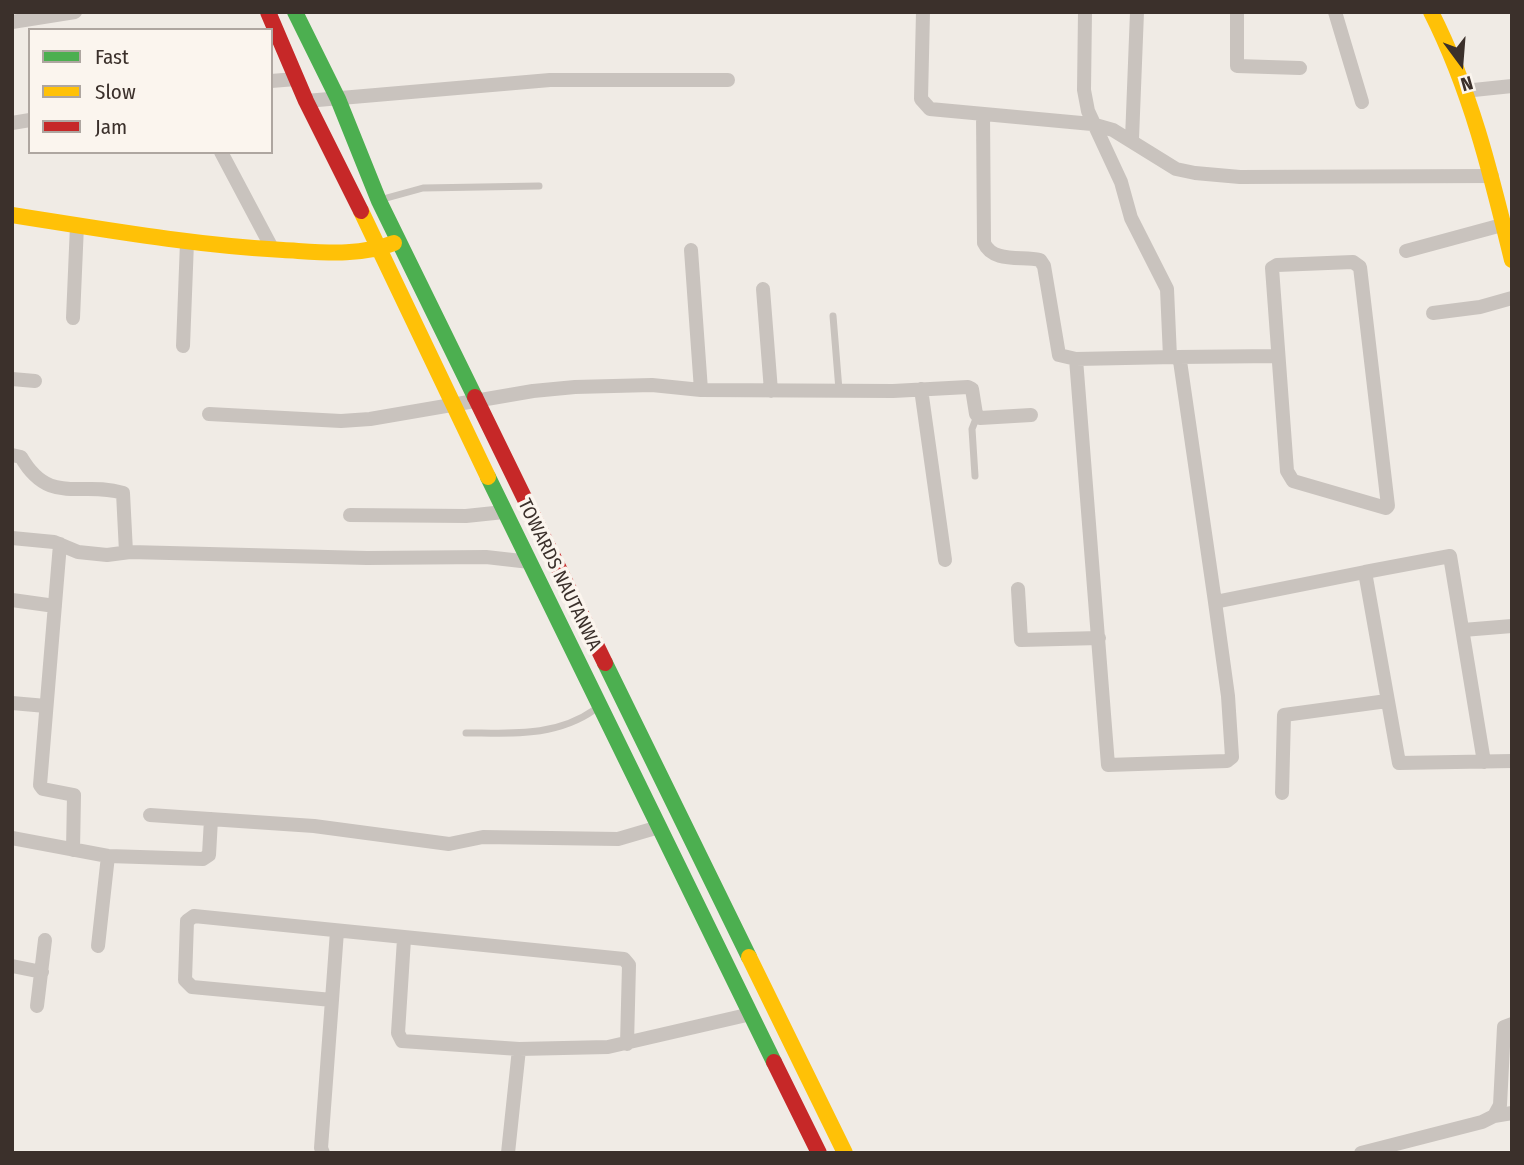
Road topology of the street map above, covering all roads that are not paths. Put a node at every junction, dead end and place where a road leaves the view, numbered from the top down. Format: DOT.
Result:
graph roads {
  1 [pos="75,12"];
  2 [pos="268,12"];
  3 [pos="295,12"];
  4 [pos="923,12"];
  5 [pos="1085,12"];
  6 [pos="1137,12"];
  7 [pos="1237,12"];
  8 [pos="1335,12"];
  9 [pos="1431,12"];
  10 [pos="52,14"];
  11 [pos="12,22"];
  12 [pos="1300,68"];
  13 [pos="296,79"];
  14 [pos="728,80"];
  15 [pos="273,81"];
  16 [pos="1512,86"];
  17 [pos="1464,91"];
  18 [pos="338,99"];
  19 [pos="306,102"];
  20 [pos="1362,102"];
  21 [pos="983,115"];
  22 [pos="1092,124"];
  23 [pos="1132,139"];
  24 [pos="222,154"];
  25 [pos="1492,176"];
  26 [pos="539,186"];
  27 [pos="379,201"];
  28 [pos="360,210"];
  29 [pos="12,215"];
  30 [pos="77,225"];
  31 [pos="1502,225"];
  32 [pos="399,241"];
  33 [pos="187,242"];
  34 [pos="273,250"];
  35 [pos="380,250"];
  36 [pos="691,250"];
  37 [pos="1406,251"];
  38 [pos="1510,255"];
  39 [pos="763,289"];
  40 [pos="1512,298"];
  41 [pos="1433,313"];
  42 [pos="833,316"];
  43 [pos="73,318"];
  44 [pos="183,346"];
  45 [pos="1278,356"];
  46 [pos="1174,357"];
  47 [pos="1076,359"];
  48 [pos="12,379"];
  49 [pos="35,381"];
  50 [pos="921,389"];
  51 [pos="701,390"];
  52 [pos="771,391"];
  53 [pos="839,391"];
  54 [pos="479,402"];
  55 [pos="455,406"];
  56 [pos="209,415"];
  57 [pos="1031,415"];
  58 [pos="977,416"];
  59 [pos="12,456"];
  60 [pos="975,477"];
  61 [pos="504,512"];
  62 [pos="350,515"];
  63 [pos="12,538"];
  64 [pos="60,544"];
  65 [pos="126,552"];
  66 [pos="945,560"];
  67 [pos="530,562"];
  68 [pos="1365,572"];
  69 [pos="1018,589"];
  70 [pos="12,600"];
  71 [pos="1216,602"];
  72 [pos="55,606"];
  73 [pos="1512,626"];
  74 [pos="1463,631"];
  75 [pos="1099,638"];
  76 [pos="1387,701"];
  77 [pos="12,703"];
  78 [pos="46,706"];
  79 [pos="598,708"];
  80 [pos="466,733"];
  81 [pos="1512,761"];
  82 [pos="1484,762"];
  83 [pos="1282,793"];
  84 [pos="150,816"];
  85 [pos="211,819"];
  86 [pos="659,827"];
  87 [pos="12,838"];
  88 [pos="74,850"];
  89 [pos="108,856"];
  90 [pos="337,931"];
  91 [pos="404,939"];
  92 [pos="45,940"];
  93 [pos="98,946"];
  94 [pos="12,966"];
  95 [pos="42,972"];
  96 [pos="332,1000"];
  97 [pos="37,1006"];
  98 [pos="751,1014"];
  99 [pos="1512,1024"];
  100 [pos="627,1044"];
  101 [pos="519,1049"];
  102 [pos="1512,1113"];
  103 [pos="1494,1116"];
  104 [pos="323,1153"];
  105 [pos="508,1153"];
  106 [pos="819,1153"];
  107 [pos="845,1153"];
  108 [pos="1361,1153"];
  1 -- 10 [label="street"];
  2 -- 13 [label="main road, TOWARDS NAUTANWA"];
  3 -- 18 [label="main road"];
  4 -- 21 [label="street"];
  5 -- 22 [label="street"];
  6 -- 23 [label="street"];
  7 -- 12 [label="street"];
  8 -- 20 [label="street"];
  9 -- 17 [label="main road"];
  10 -- 11 [label="street"];
  13 -- 15 [label="street"];
  13 -- 19 [label="main road, TOWARDS NAUTANWA"];
  14 -- 18 [label="street"];
  16 -- 17 [label="street"];
  17 -- 25 [label="main road"];
  18 -- 19 [label="street"];
  18 -- 27 [label="main road"];
  19 -- 28 [label="main road, TOWARDS NAUTANWA"];
  21 -- 22 [label="street"];
  21 -- 47 [label="street"];
  22 -- 23 [label="street"];
  22 -- 46 [label="street"];
  23 -- 25 [label="street"];
  24 -- 34 [label="street"];
  25 -- 31 [label="main road"];
  26 -- 27 [label="lane"];
  27 -- 28 [label="lane"];
  27 -- 32 [label="main road"];
  28 -- 35 [label="main road, TOWARDS NAUTANWA"];
  29 -- 30 [label="main road"];
  30 -- 33 [label="main road"];
  30 -- 43 [label="street"];
  31 -- 37 [label="street"];
  31 -- 38 [label="main road"];
  32 -- 35 [label="main road"];
  32 -- 54 [label="main road"];
  33 -- 34 [label="main road"];
  33 -- 44 [label="street"];
  34 -- 35 [label="main road"];
  35 -- 55 [label="main road, TOWARDS NAUTANWA"];
  36 -- 51 [label="street"];
  39 -- 52 [label="street"];
  40 -- 41 [label="street"];
  42 -- 53 [label="lane"];
  45 -- 45 [label="street"];
  45 -- 46 [label="street"];
  46 -- 47 [label="street"];
  46 -- 71 [label="street"];
  47 -- 75 [label="street"];
  48 -- 49 [label="street"];
  50 -- 53 [label="street"];
  50 -- 58 [label="street"];
  50 -- 66 [label="street"];
  51 -- 52 [label="street"];
  51 -- 54 [label="street"];
  52 -- 53 [label="street"];
  54 -- 55 [label="street"];
  54 -- 107 [label="main road"];
  55 -- 56 [label="street"];
  55 -- 61 [label="main road, TOWARDS NAUTANWA"];
  57 -- 58 [label="street"];
  58 -- 60 [label="lane"];
  59 -- 65 [label="street"];
  61 -- 62 [label="street"];
  61 -- 67 [label="main road, TOWARDS NAUTANWA"];
  63 -- 64 [label="street"];
  64 -- 65 [label="street"];
  64 -- 72 [label="street"];
  65 -- 67 [label="street"];
  67 -- 79 [label="main road, TOWARDS NAUTANWA"];
  68 -- 71 [label="street"];
  68 -- 74 [label="street"];
  68 -- 76 [label="street"];
  69 -- 75 [label="street"];
  70 -- 72 [label="street"];
  71 -- 75 [label="street"];
  72 -- 78 [label="street"];
  73 -- 74 [label="street"];
  74 -- 82 [label="street"];
  76 -- 82 [label="street"];
  76 -- 83 [label="street"];
  77 -- 78 [label="street"];
  78 -- 88 [label="street"];
  79 -- 80 [label="lane"];
  79 -- 86 [label="main road, TOWARDS NAUTANWA"];
  81 -- 82 [label="street"];
  84 -- 85 [label="street"];
  85 -- 86 [label="street"];
  85 -- 89 [label="street"];
  86 -- 98 [label="main road, TOWARDS NAUTANWA"];
  87 -- 88 [label="street"];
  88 -- 89 [label="street"];
  89 -- 93 [label="street"];
  90 -- 91 [label="street"];
  90 -- 96 [label="street"];
  90 -- 96 [label="street"];
  91 -- 100 [label="street"];
  91 -- 101 [label="street"];
  92 -- 95 [label="street"];
  94 -- 95 [label="street"];
  95 -- 97 [label="street"];
  96 -- 104 [label="street"];
  98 -- 100 [label="street"];
  98 -- 106 [label="main road, TOWARDS NAUTANWA"];
  99 -- 103 [label="street"];
  100 -- 101 [label="street"];
  101 -- 105 [label="street"];
  102 -- 103 [label="street"];
  103 -- 108 [label="street"];
}
